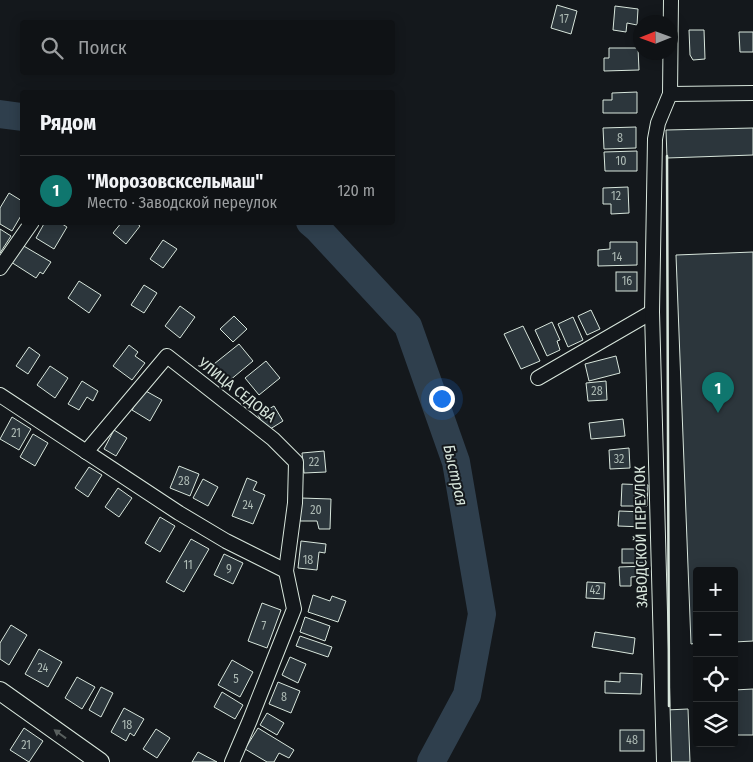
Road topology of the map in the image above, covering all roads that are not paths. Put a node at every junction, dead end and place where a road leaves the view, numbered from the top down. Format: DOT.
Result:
graph roads {
  1 [pos="671,0"];
  2 [pos="753,92"];
  3 [pos="670,94"];
  4 [pos="30,225"];
  5 [pos="0,268"];
  6 [pos="652,312"];
  7 [pos="538,378"];
  8 [pos="0,395"];
  9 [pos="86,452"];
  10 [pos="286,571"];
  11 [pos="0,691"];
  12 [pos="100,762"];
  13 [pos="232,762"];
  14 [pos="664,762"];
  1 -- 3 [label="street"];
  2 -- 3 [label="street"];
  3 -- 6 [label="street, ЗАВОДСКОЙ ПЕРЕУЛОК"];
  4 -- 5 [label="street"];
  6 -- 7 [label="street"];
  6 -- 14 [label="street, ЗАВОДСКОЙ ПЕРЕУЛОК"];
  8 -- 9 [label="street"];
  9 -- 10 [label="street"];
  9 -- 10 [label="street, УЛИЦА СЕДОВА"];
  10 -- 13 [label="street, УЛИЦА СЕДОВА"];
  12 -- 11 [label="street, one-way"];
}
